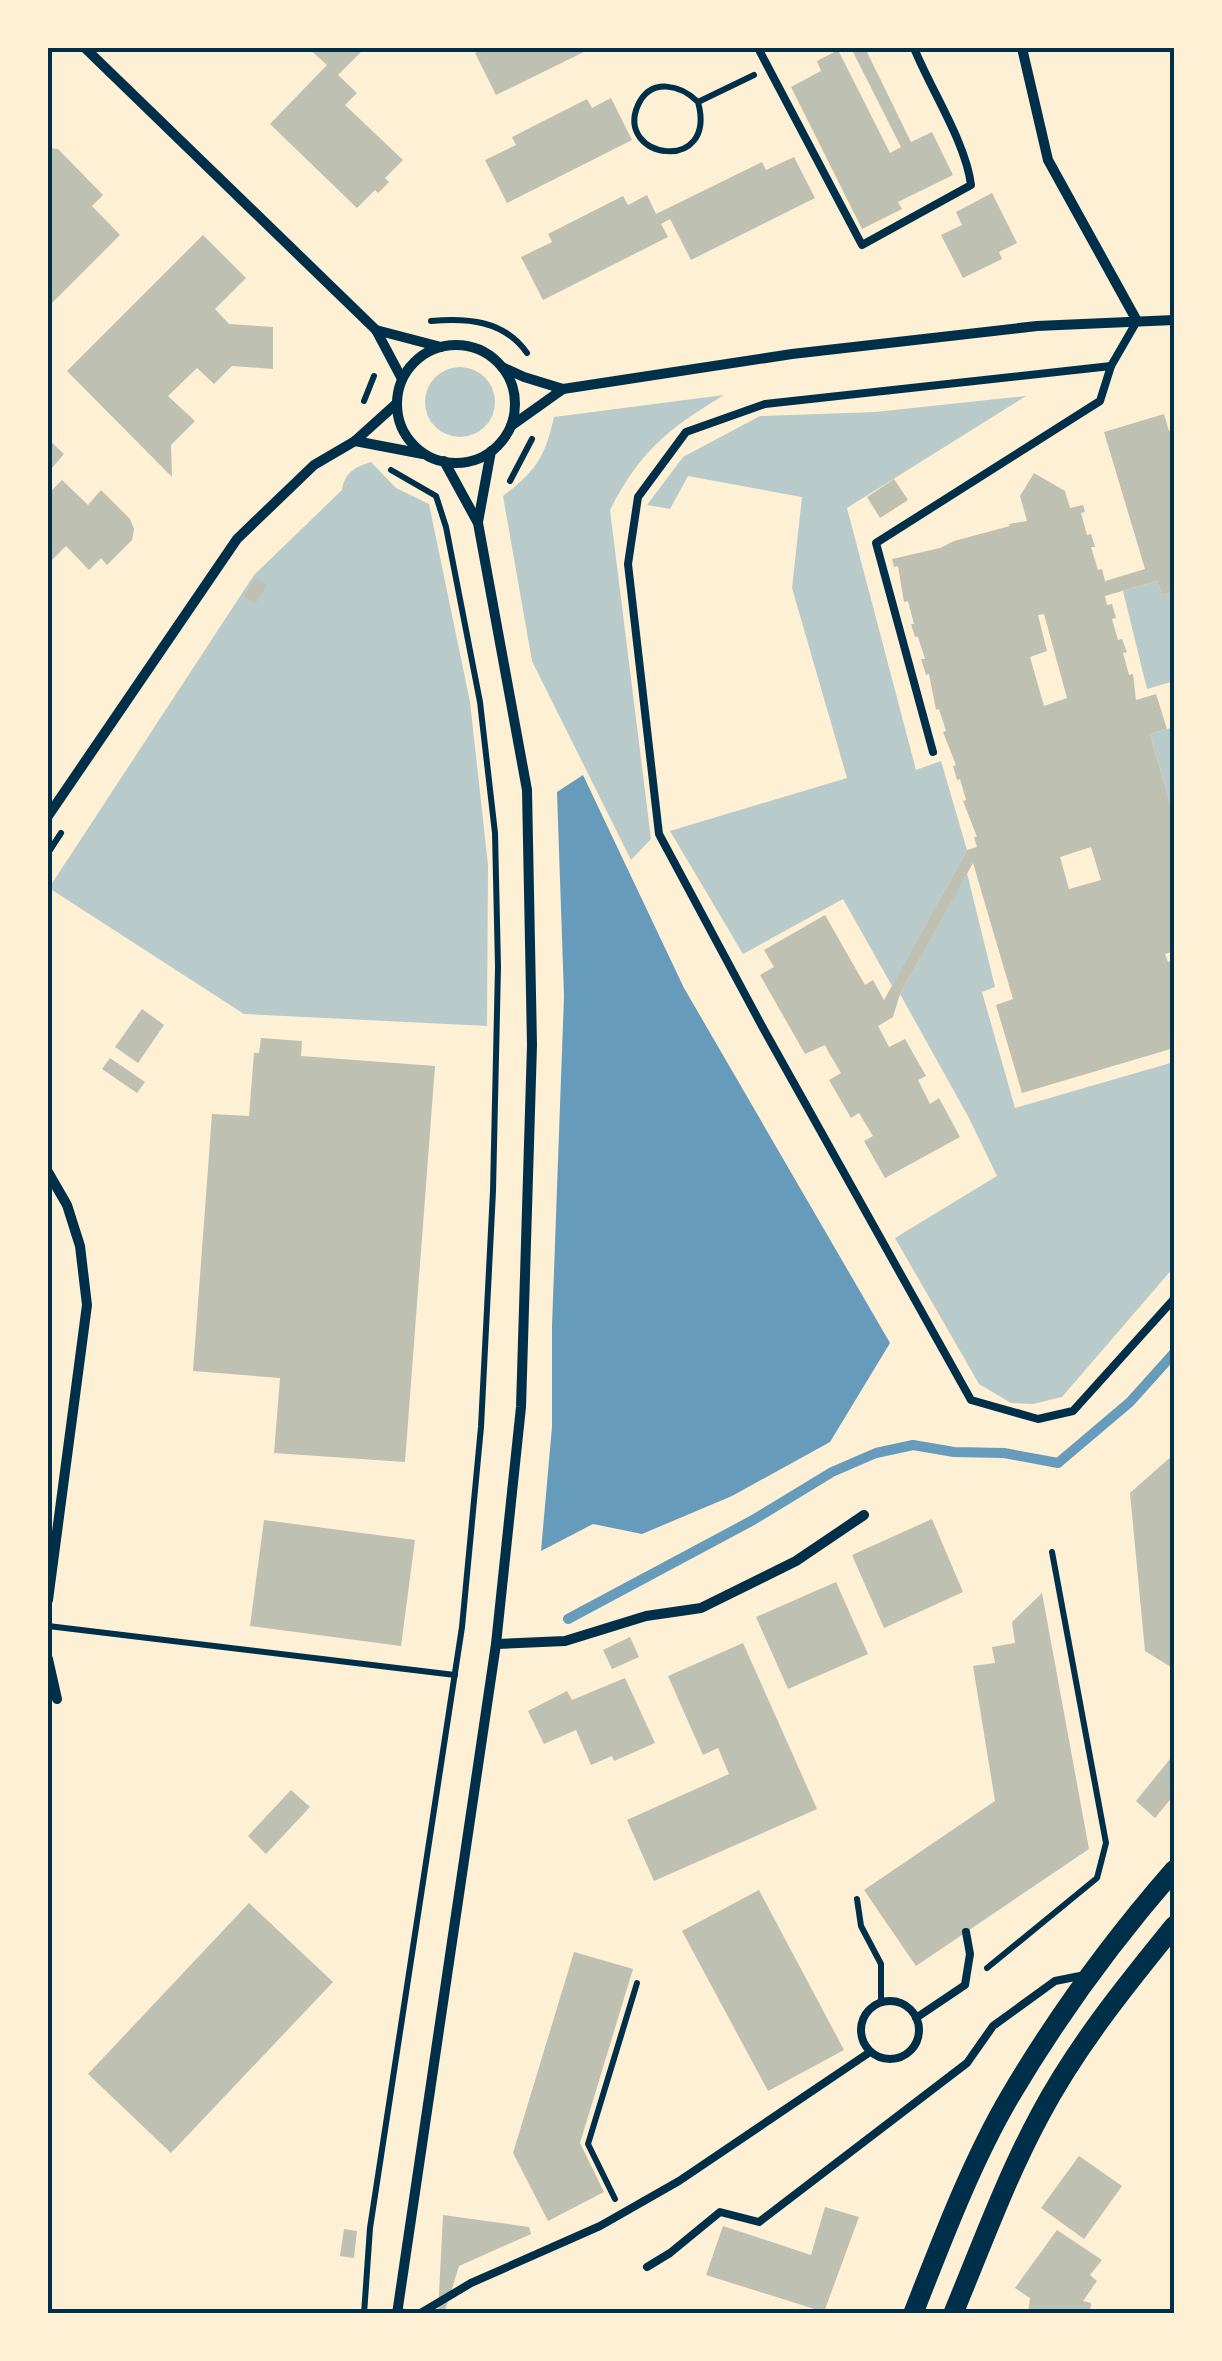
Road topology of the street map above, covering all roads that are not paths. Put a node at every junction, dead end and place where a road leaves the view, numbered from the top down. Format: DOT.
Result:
graph roads {
  1 [pos="85,48"];
  2 [pos="758,48"];
  3 [pos="914,48"];
  4 [pos="1022,48"];
  5 [pos="1174,320"];
  6 [pos="1137,321"];
  7 [pos="376,330"];
  8 [pos="441,346"];
  9 [pos="502,366"];
  10 [pos="1111,366"];
  11 [pos="402,379"];
  12 [pos="563,389"];
  13 [pos="396,404"];
  14 [pos="510,427"];
  15 [pos="355,441"];
  16 [pos="491,451"];
  17 [pos="427,455"];
  18 [pos="444,462"];
  19 [pos="478,523"];
  20 [pos="933,752"];
  21 [pos="48,816"];
  22 [pos="48,1172"];
  23 [pos="1174,1299"];
  24 [pos="864,1515"];
  25 [pos="48,1600"];
  26 [pos="496,1644"];
  27 [pos="48,1659"];
  28 [pos="58,1700"];
  29 [pos="1174,1870"];
  30 [pos="1174,1926"];
  31 [pos="966,1932"];
  32 [pos="1092,1974"];
  33 [pos="916,2018"];
  34 [pos="870,2052"];
  35 [pos="647,2267"];
  36 [pos="397,2313"];
  37 [pos="416,2314"];
  38 [pos="913,2314"];
  39 [pos="953,2314"];
  1 -- 7 [label="street"];
  2 -- 3 [label="lane"];
  4 -- 6 [label="street"];
  5 -- 6 [label="street"];
  6 -- 10 [label="lane"];
  6 -- 12 [label="street"];
  7 -- 8 [label="street"];
  7 -- 11 [label="street"];
  8 -- 9 [label="street"];
  8 -- 11 [label="street"];
  9 -- 12 [label="street"];
  9 -- 14 [label="street"];
  10 -- 20 [label="lane"];
  10 -- 23 [label="lane"];
  11 -- 13 [label="street"];
  12 -- 14 [label="street"];
  13 -- 15 [label="street"];
  13 -- 17 [label="street"];
  14 -- 16 [label="street"];
  15 -- 17 [label="street"];
  15 -- 21 [label="street"];
  16 -- 18 [label="street"];
  16 -- 19 [label="street"];
  17 -- 18 [label="street"];
  18 -- 19 [label="street"];
  19 -- 26 [label="street"];
  22 -- 25 [label="street"];
  24 -- 26 [label="street"];
  26 -- 36 [label="street"];
  27 -- 28 [label="street"];
  29 -- 32 [label="main road"];
  30 -- 39 [label="main road"];
  31 -- 33 [label="lane"];
  32 -- 35 [label="lane"];
  32 -- 38 [label="main road"];
  33 -- 34 [label="lane"];
  33 -- 34 [label="lane"];
  34 -- 37 [label="lane"];
  36 -- 37 [label="lane"];
}
